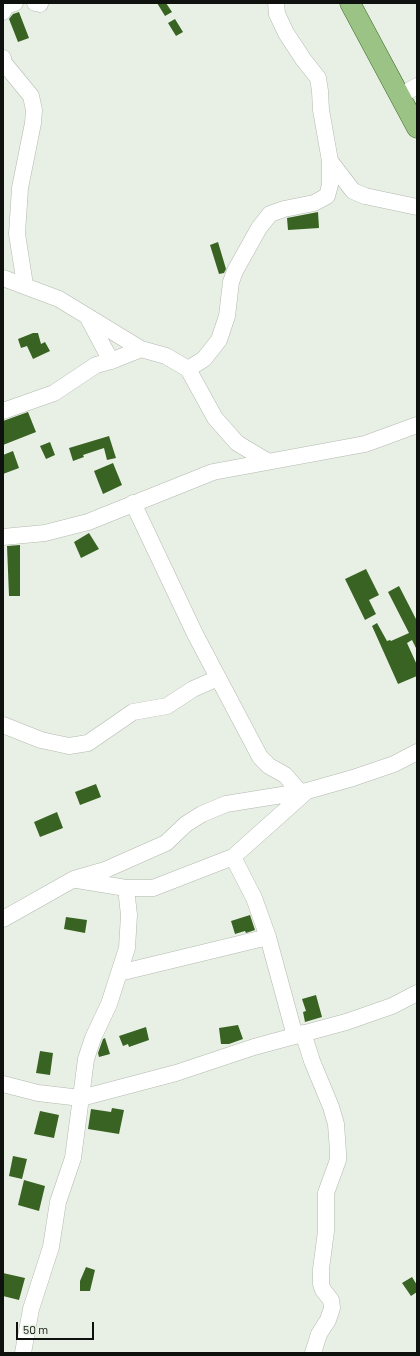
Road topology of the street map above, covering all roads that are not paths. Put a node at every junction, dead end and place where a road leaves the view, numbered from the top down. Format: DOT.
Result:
graph roads {
  1 [pos="15,3"];
  2 [pos="276,3"];
  3 [pos="350,3"];
  4 [pos="3,12"];
  5 [pos="3,58"];
  6 [pos="417,86"];
  7 [pos="400,96"];
  8 [pos="417,128"];
  9 [pos="330,161"];
  10 [pos="417,207"];
  11 [pos="3,278"];
  12 [pos="25,285"];
  13 [pos="87,316"];
  14 [pos="141,349"];
  15 [pos="111,361"];
  16 [pos="188,370"];
  17 [pos="3,411"];
  18 [pos="417,425"];
  19 [pos="267,461"];
  20 [pos="133,503"];
  21 [pos="3,537"];
  22 [pos="218,678"];
  23 [pos="3,725"];
  24 [pos="417,752"];
  25 [pos="303,791"];
  26 [pos="233,857"];
  27 [pos="74,879"];
  28 [pos="126,888"];
  29 [pos="3,919"];
  30 [pos="268,937"];
  31 [pos="119,973"];
  32 [pos="417,992"];
  33 [pos="299,1035"];
  34 [pos="3,1084"];
  35 [pos="81,1098"];
  36 [pos="23,1353"];
  37 [pos="313,1353"];
  1 -- 4 [label="street"];
  2 -- 9 [label="street"];
  3 -- 7 [label="main road"];
  5 -- 12 [label="street"];
  6 -- 7 [label="street"];
  7 -- 8 [label="main road"];
  9 -- 10 [label="street"];
  9 -- 16 [label="street"];
  11 -- 12 [label="street"];
  12 -- 13 [label="street"];
  13 -- 14 [label="street"];
  13 -- 15 [label="street"];
  14 -- 15 [label="street"];
  14 -- 16 [label="street"];
  15 -- 17 [label="street"];
  16 -- 19 [label="street"];
  18 -- 19 [label="street"];
  19 -- 20 [label="street"];
  20 -- 21 [label="street"];
  20 -- 22 [label="street"];
  22 -- 23 [label="street"];
  22 -- 25 [label="street"];
  24 -- 25 [label="street"];
  25 -- 26 [label="street"];
  25 -- 27 [label="street"];
  26 -- 28 [label="street"];
  26 -- 30 [label="street"];
  27 -- 28 [label="street"];
  27 -- 29 [label="street"];
  28 -- 31 [label="street"];
  30 -- 31 [label="street"];
  30 -- 33 [label="street"];
  31 -- 35 [label="street"];
  32 -- 33 [label="street"];
  33 -- 35 [label="street"];
  33 -- 37 [label="street"];
  34 -- 35 [label="street"];
  35 -- 36 [label="street"];
}
